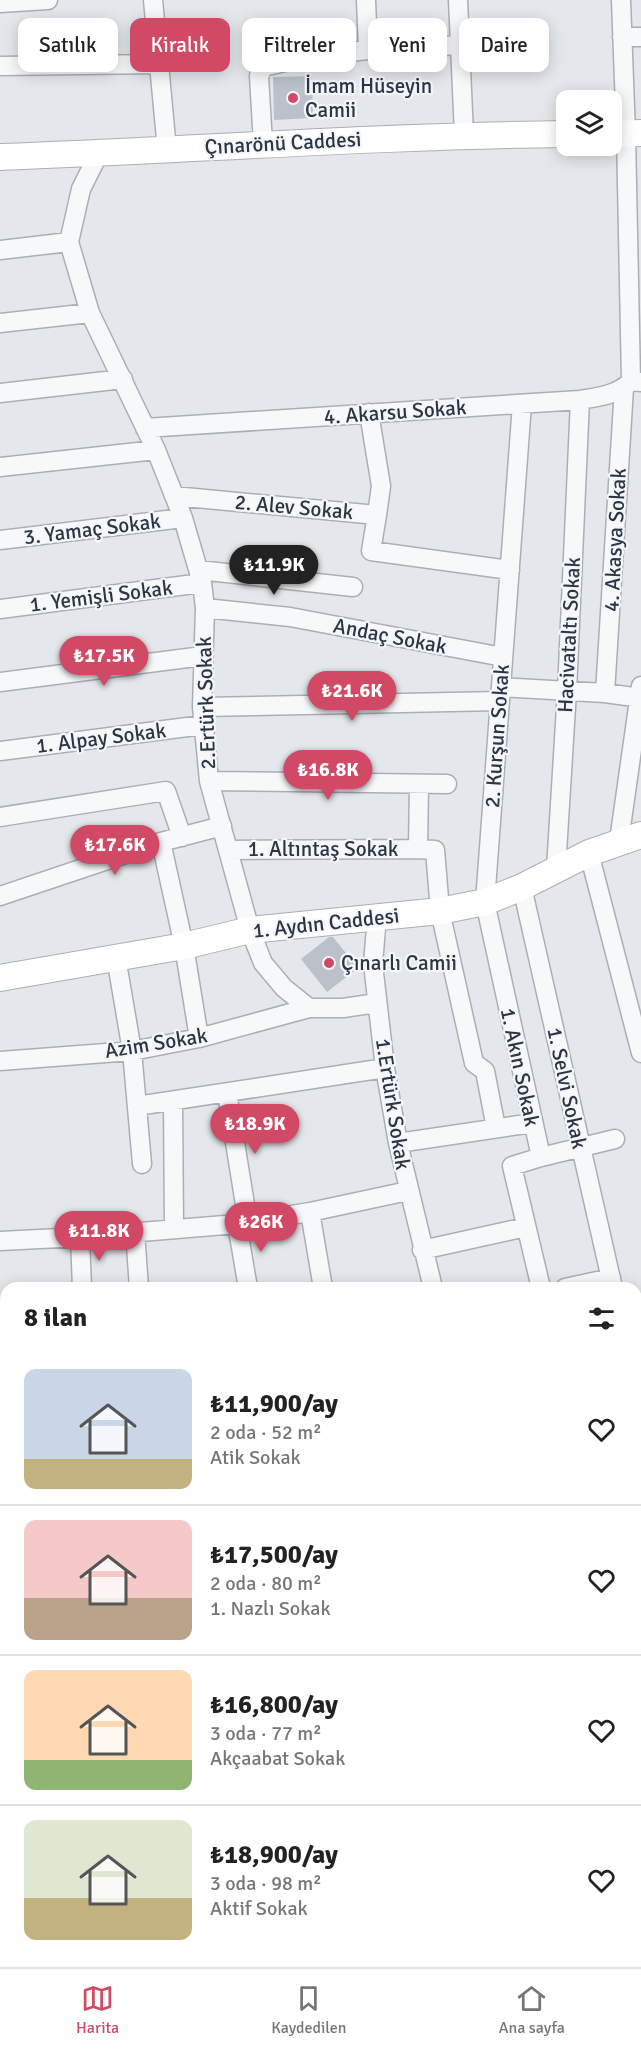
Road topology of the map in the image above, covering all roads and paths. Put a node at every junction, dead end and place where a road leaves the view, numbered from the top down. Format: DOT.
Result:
graph roads {
  1 [pos="48,0"];
  2 [pos="153,0"];
  3 [pos="366,0"];
  4 [pos="458,0"];
  5 [pos="621,0"];
  6 [pos="0,3"];
  7 [pos="155,18"];
  8 [pos="459,22"];
  9 [pos="622,37"];
  10 [pos="641,37"];
  11 [pos="368,50"];
  12 [pos="130,64"];
  13 [pos="0,66"];
  14 [pos="160,72"];
  15 [pos="461,72"];
  16 [pos="556,134"];
  17 [pos="626,134"];
  18 [pos="464,135"];
  19 [pos="263,144"];
  20 [pos="167,150"];
  21 [pos="99,153"];
  22 [pos="0,157"];
  23 [pos="69,242"];
  24 [pos="0,250"];
  25 [pos="90,313"];
  26 [pos="0,323"];
  27 [pos="635,325"];
  28 [pos="123,379"];
  29 [pos="632,384"];
  30 [pos="0,393"];
  31 [pos="580,400"];
  32 [pos="522,404"];
  33 [pos="369,413"];
  34 [pos="145,428"];
  35 [pos="156,450"];
  36 [pos="0,467"];
  37 [pos="174,496"];
  38 [pos="377,515"];
  39 [pos="183,518"];
  40 [pos="0,540"];
  41 [pos="510,570"];
  42 [pos="200,577"];
  43 [pos="353,587"];
  44 [pos="205,608"];
  45 [pos="0,609"];
  46 [pos="202,656"];
  47 [pos="503,657"];
  48 [pos="0,682"];
  49 [pos="567,691"];
  50 [pos="606,693"];
  51 [pos="501,694"];
  52 [pos="640,694"];
  53 [pos="203,716"];
  54 [pos="0,750"];
  55 [pos="209,781"];
  56 [pos="419,784"];
  57 [pos="447,784"];
  58 [pos="0,817"];
  59 [pos="222,826"];
  60 [pos="182,837"];
  61 [pos="630,838"];
  62 [pos="161,842"];
  63 [pos="418,849"];
  64 [pos="228,850"];
  65 [pos="589,853"];
  66 [pos="556,869"];
  67 [pos="522,887"];
  68 [pos="0,896"];
  69 [pos="485,902"];
  70 [pos="441,911"];
  71 [pos="377,916"];
  72 [pos="250,930"];
  73 [pos="184,946"];
  74 [pos="116,957"];
  75 [pos="0,978"];
  76 [pos="377,1004"];
  77 [pos="309,1008"];
  78 [pos="199,1038"];
  79 [pos="132,1051"];
  80 [pos="641,1053"];
  81 [pos="0,1061"];
  82 [pos="385,1068"];
  83 [pos="227,1093"];
  84 [pos="173,1101"];
  85 [pos="137,1106"];
  86 [pos="532,1123"];
  87 [pos="496,1128"];
  88 [pos="615,1139"];
  89 [pos="398,1143"];
  90 [pos="580,1147"];
  91 [pos="541,1157"];
  92 [pos="141,1164"];
  93 [pos="408,1191"];
  94 [pos="310,1212"];
  95 [pos="243,1223"];
  96 [pos="526,1227"];
  97 [pos="174,1229"];
  98 [pos="135,1232"];
  99 [pos="80,1237"];
  100 [pos="0,1241"];
  101 [pos="422,1250"];
  102 [pos="82,1282"];
  103 [pos="139,1282"];
  104 [pos="248,1282"];
  105 [pos="322,1282"];
  106 [pos="431,1282"];
  107 [pos="540,1282"];
  108 [pos="612,1282"];
  1 -- 6 [label="street"];
  2 -- 7 [label="street"];
  3 -- 11 [label="street"];
  4 -- 8 [label="street"];
  5 -- 9 [label="street, 4. Akasya Sokak"];
  9 -- 10 [label="street"];
  9 -- 17 [label="street, 4. Akasya Sokak"];
  11 -- 19 [label="street"];
  12 -- 13 [label="street"];
  14 -- 20 [label="street"];
  15 -- 18 [label="street"];
  16 -- 18 [label="main road, Çınarönü Caddesi"];
  17 -- 27 [label="street, 4. Akasya Sokak"];
  18 -- 19 [label="main road, Çınarönü Caddesi"];
  19 -- 20 [label="main road, Çınarönü Caddesi"];
  20 -- 21 [label="main road, Çınarönü Caddesi"];
  21 -- 22 [label="main road, Çınarönü Caddesi"];
  21 -- 23 [label="street, 2.Ertürk Sokak"];
  23 -- 24 [label="street"];
  23 -- 25 [label="street, 2.Ertürk Sokak"];
  25 -- 26 [label="street"];
  25 -- 28 [label="street, 2.Ertürk Sokak"];
  27 -- 29 [label="street, 4. Akasya Sokak"];
  28 -- 30 [label="street"];
  28 -- 34 [label="street, 2.Ertürk Sokak"];
  29 -- 31 [label="street, 4. Akarsu Sokak"];
  29 -- 50 [label="street, 4. Akasya Sokak"];
  31 -- 32 [label="street, 4. Akarsu Sokak"];
  31 -- 49 [label="street, Hacivataltı Sokak"];
  32 -- 33 [label="street, 4. Akarsu Sokak"];
  32 -- 41 [label="street, 2. Kurşun Sokak"];
  33 -- 34 [label="street, 4. Akarsu Sokak"];
  33 -- 38 [label="street"];
  34 -- 35 [label="street, 2.Ertürk Sokak"];
  35 -- 36 [label="street"];
  35 -- 37 [label="street, 2.Ertürk Sokak"];
  37 -- 38 [label="street, 2. Alev Sokak"];
  37 -- 39 [label="street, 2.Ertürk Sokak"];
  38 -- 41 [label="street, 2. Alev Sokak"];
  39 -- 40 [label="street, 3. Yamaç Sokak"];
  39 -- 42 [label="street, 2.Ertürk Sokak"];
  41 -- 47 [label="street, 2. Kurşun Sokak"];
  42 -- 43 [label="street, 1. Yemişli Sokak"];
  42 -- 44 [label="street, 2.Ertürk Sokak"];
  42 -- 45 [label="street, 1. Yemişli Sokak"];
  44 -- 46 [label="street, 2.Ertürk Sokak"];
  44 -- 47 [label="street, Andaç Sokak"];
  46 -- 48 [label="street"];
  46 -- 53 [label="street, 2.Ertürk Sokak"];
  47 -- 51 [label="street, 2. Kurşun Sokak"];
  49 -- 50 [label="street, 1. Alpay Sokak"];
  49 -- 51 [label="street, 1. Alpay Sokak"];
  49 -- 66 [label="street, Hacivataltı Sokak"];
  50 -- 52 [label="street, 1. Alpay Sokak"];
  51 -- 53 [label="street, 1. Alpay Sokak"];
  51 -- 69 [label="street, 2. Kurşun Sokak"];
  52 -- 61 [label="street"];
  53 -- 54 [label="street, 1. Alpay Sokak"];
  53 -- 55 [label="street, 2.Ertürk Sokak"];
  55 -- 56 [label="street"];
  55 -- 59 [label="street, 2.Ertürk Sokak"];
  56 -- 57 [label="street"];
  56 -- 63 [label="street"];
  58 -- 60 [label="street"];
  59 -- 60 [label="street"];
  59 -- 64 [label="street, 2.Ertürk Sokak"];
  60 -- 62 [label="street"];
  61 -- 65 [label="main road, 1. Aydın Caddesi"];
  62 -- 68 [label="street"];
  62 -- 73 [label="street"];
  63 -- 64 [label="street, 1. Altıntaş Sokak"];
  63 -- 70 [label="street"];
  64 -- 72 [label="street, 2.Ertürk Sokak"];
  65 -- 66 [label="main road, 1. Aydın Caddesi"];
  65 -- 80 [label="street"];
  66 -- 67 [label="main road, 1. Aydın Caddesi"];
  67 -- 69 [label="main road, 1. Aydın Caddesi"];
  67 -- 90 [label="street, 1. Selvi Sokak"];
  69 -- 70 [label="main road, 1. Aydın Caddesi"];
  69 -- 86 [label="street, 1. Akın Sokak"];
  70 -- 71 [label="main road, 1. Aydın Caddesi"];
  70 -- 87 [label="street"];
  71 -- 72 [label="main road, 1. Aydın Caddesi"];
  71 -- 76 [label="street, 1.Ertürk Sokak"];
  72 -- 73 [label="main road, 1. Aydın Caddesi"];
  72 -- 77 [label="street, 2.Ertürk Sokak"];
  73 -- 74 [label="main road, 1. Aydın Caddesi"];
  73 -- 78 [label="street"];
  74 -- 75 [label="main road, 1. Aydın Caddesi"];
  74 -- 79 [label="street"];
  76 -- 77 [label="street"];
  76 -- 82 [label="street, 1.Ertürk Sokak"];
  77 -- 78 [label="street, Azim Sokak"];
  78 -- 79 [label="street, Azim Sokak"];
  79 -- 81 [label="street, Azim Sokak"];
  79 -- 85 [label="street"];
  82 -- 83 [label="street"];
  82 -- 89 [label="street, 1.Ertürk Sokak"];
  83 -- 84 [label="street"];
  83 -- 95 [label="street"];
  84 -- 85 [label="street"];
  84 -- 97 [label="street"];
  85 -- 92 [label="street"];
  86 -- 87 [label="street"];
  86 -- 91 [label="street, 1. Akın Sokak"];
  87 -- 89 [label="street"];
  88 -- 90 [label="street, 1. Akın Sokak"];
  89 -- 93 [label="street, 1.Ertürk Sokak"];
  90 -- 91 [label="street, 1. Akın Sokak"];
  90 -- 108 [label="street, 1. Selvi Sokak"];
  91 -- 96 [label="street"];
  93 -- 94 [label="street"];
  93 -- 101 [label="street, 1.Ertürk Sokak"];
  94 -- 95 [label="street"];
  94 -- 105 [label="street"];
  95 -- 97 [label="street"];
  95 -- 104 [label="street"];
  96 -- 101 [label="street"];
  96 -- 107 [label="street"];
  97 -- 98 [label="street"];
  98 -- 99 [label="street"];
  98 -- 103 [label="street"];
  99 -- 100 [label="street"];
  99 -- 102 [label="street"];
  101 -- 106 [label="street, 1.Ertürk Sokak"];
}
